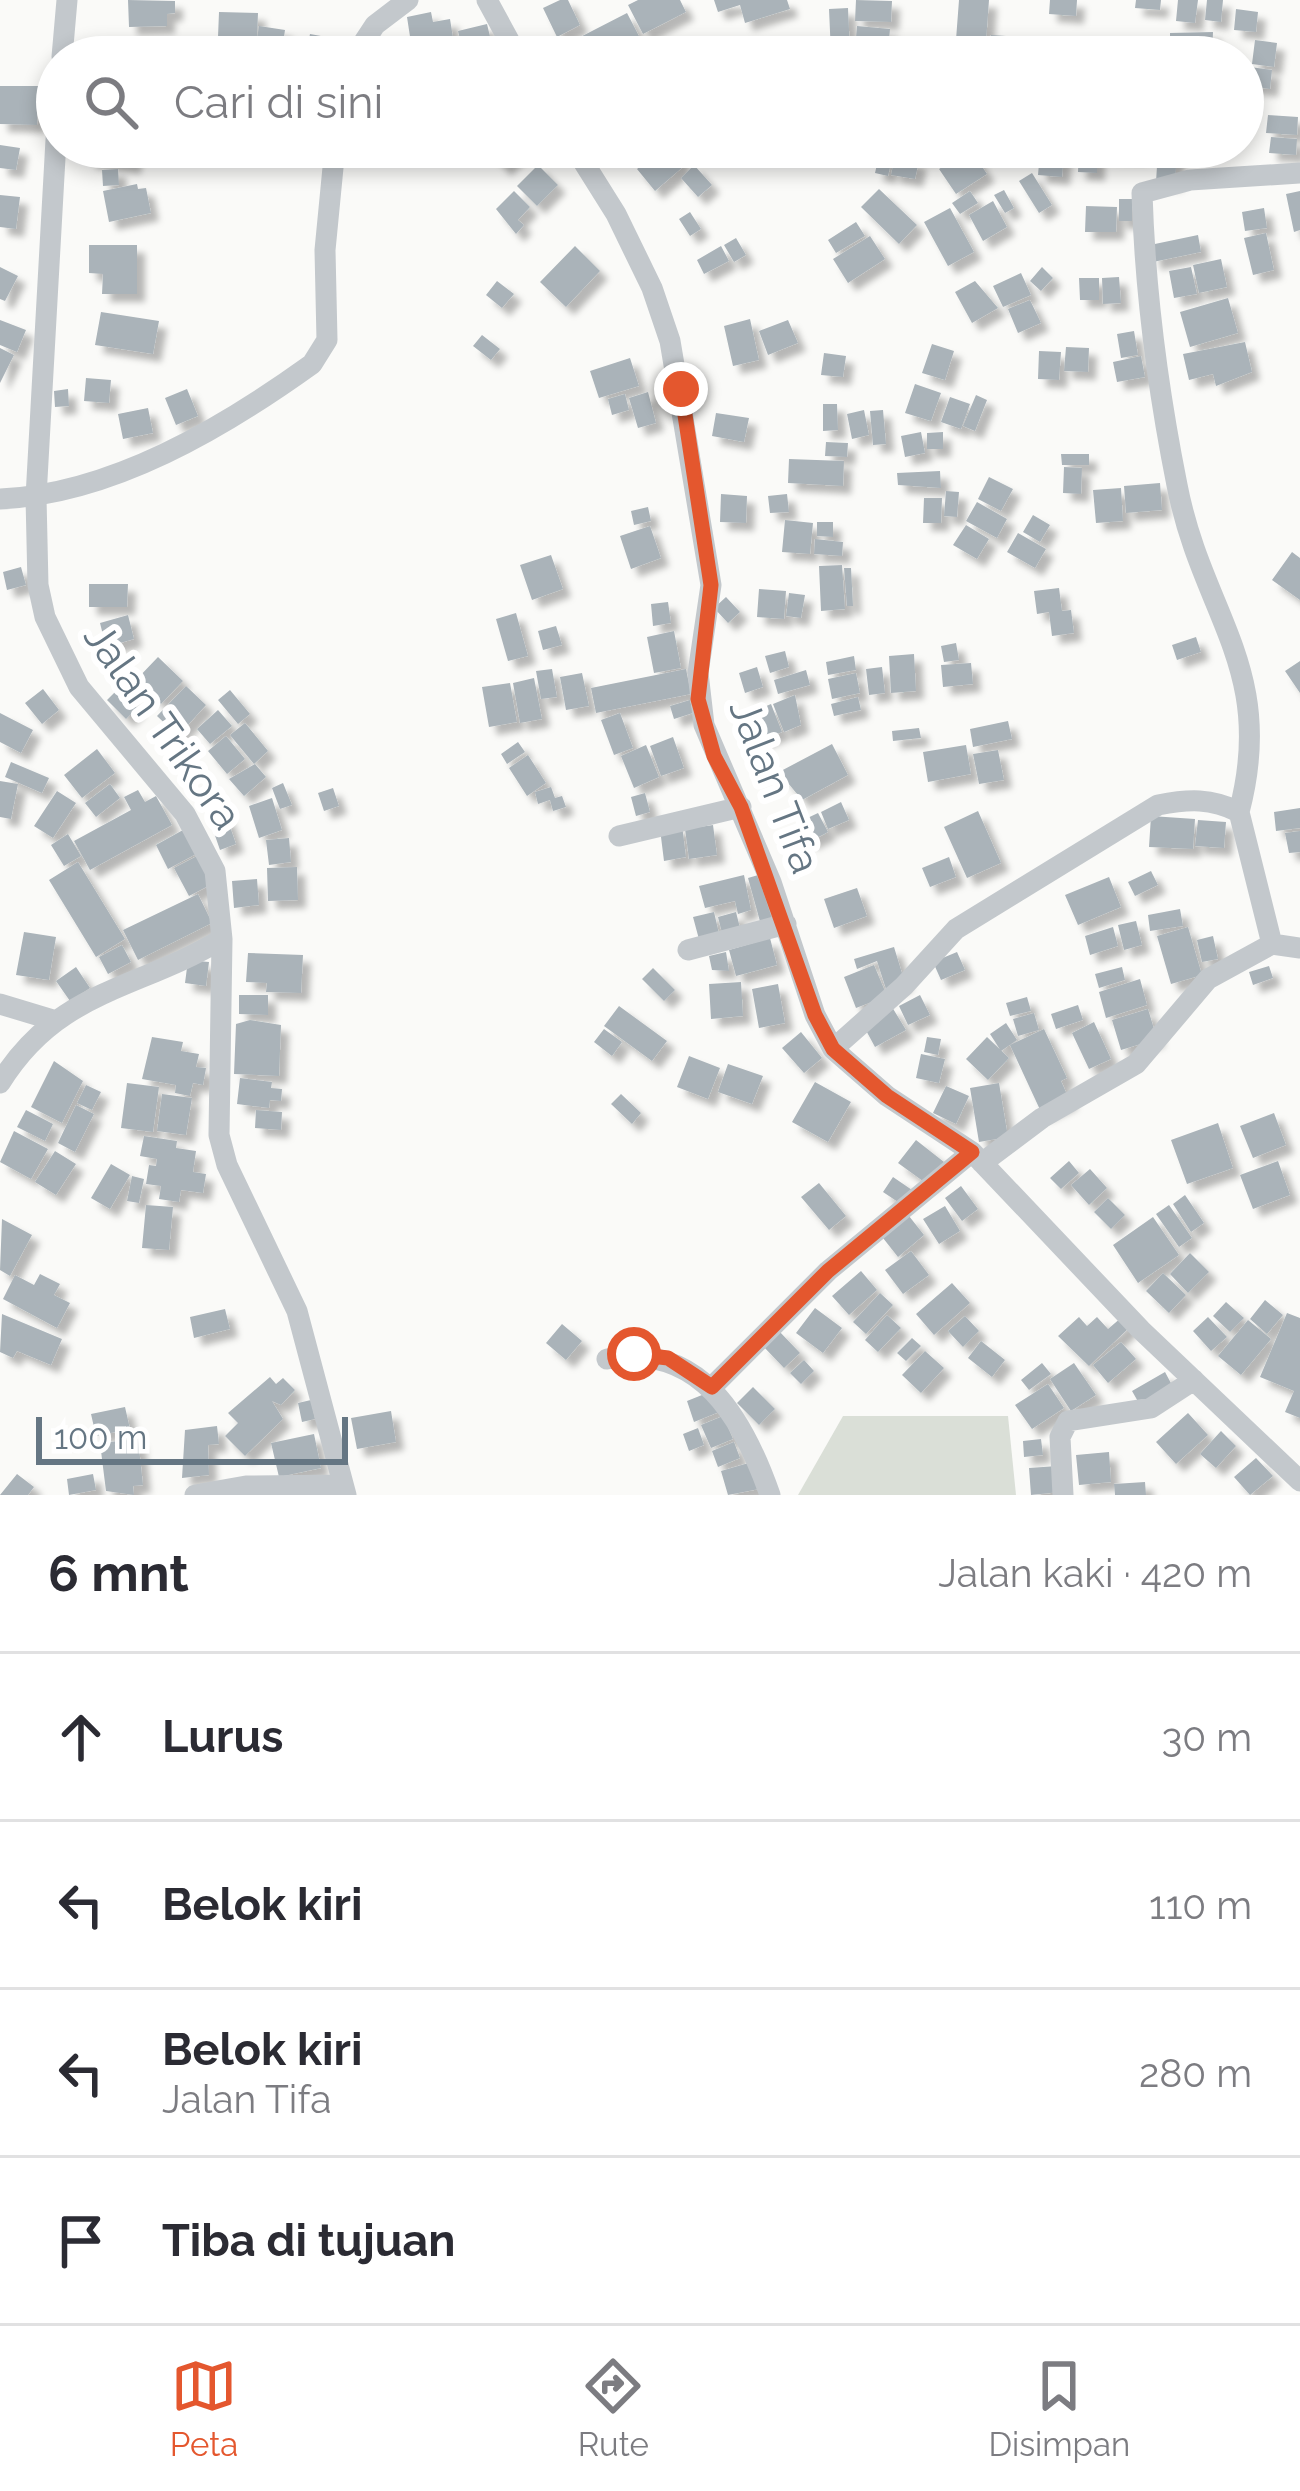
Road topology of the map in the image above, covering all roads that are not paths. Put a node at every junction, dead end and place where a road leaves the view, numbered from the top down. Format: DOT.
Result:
graph roads {
  1 [pos="67,0"];
  2 [pos="408,0"];
  3 [pos="487,0"];
  4 [pos="64,36"];
  5 [pos="368,36"];
  6 [pos="507,36"];
  7 [pos="54,168"];
  8 [pos="333,168"];
  9 [pos="587,168"];
  10 [pos="1300,173"];
  11 [pos="36,497"];
  12 [pos="0,499"];
  13 [pos="741,807"];
  14 [pos="1240,812"];
  15 [pos="619,836"];
  16 [pos="786,924"];
  17 [pos="222,939"];
  18 [pos="1272,944"];
  19 [pos="1300,948"];
  20 [pos="688,950"];
  21 [pos="0,1004"];
  22 [pos="53,1020"];
  23 [pos="833,1049"];
  24 [pos="0,1084"];
  25 [pos="977,1157"];
  26 [pos="607,1359"];
  27 [pos="1194,1380"];
  28 [pos="712,1387"];
  29 [pos="1300,1445"];
  30 [pos="1277,1458"];
  31 [pos="1300,1481"];
  32 [pos="344,1490"];
  33 [pos="195,1495"];
  34 [pos="770,1495"];
  35 [pos="1063,1495"];
  1 -- 4 [label="street"];
  2 -- 5 [label="street"];
  3 -- 6 [label="street"];
  7 -- 11 [label="street, Jalan Trikora"];
  8 -- 11 [label="street"];
  9 -- 13 [label="street, Jalan Tifa"];
  10 -- 14 [label="street"];
  11 -- 12 [label="street"];
  11 -- 17 [label="street, Jalan Trikora"];
  13 -- 15 [label="street"];
  13 -- 16 [label="street, Jalan Tifa"];
  14 -- 18 [label="street"];
  14 -- 23 [label="street"];
  16 -- 20 [label="street"];
  16 -- 23 [label="street, Jalan Tifa"];
  17 -- 22 [label="street"];
  17 -- 32 [label="street, Jalan Trikora"];
  18 -- 19 [label="street"];
  18 -- 25 [label="street"];
  21 -- 22 [label="street"];
  22 -- 24 [label="street"];
  23 -- 25 [label="street, Jalan Tifa"];
  25 -- 27 [label="street, Jalan Tifa"];
  25 -- 28 [label="street"];
  26 -- 28 [label="street"];
  27 -- 30 [label="street, Jalan Tifa"];
  27 -- 35 [label="street"];
  28 -- 34 [label="street"];
  29 -- 30 [label="street"];
  30 -- 31 [label="street, Jalan Tifa"];
  32 -- 33 [label="street"];
}
